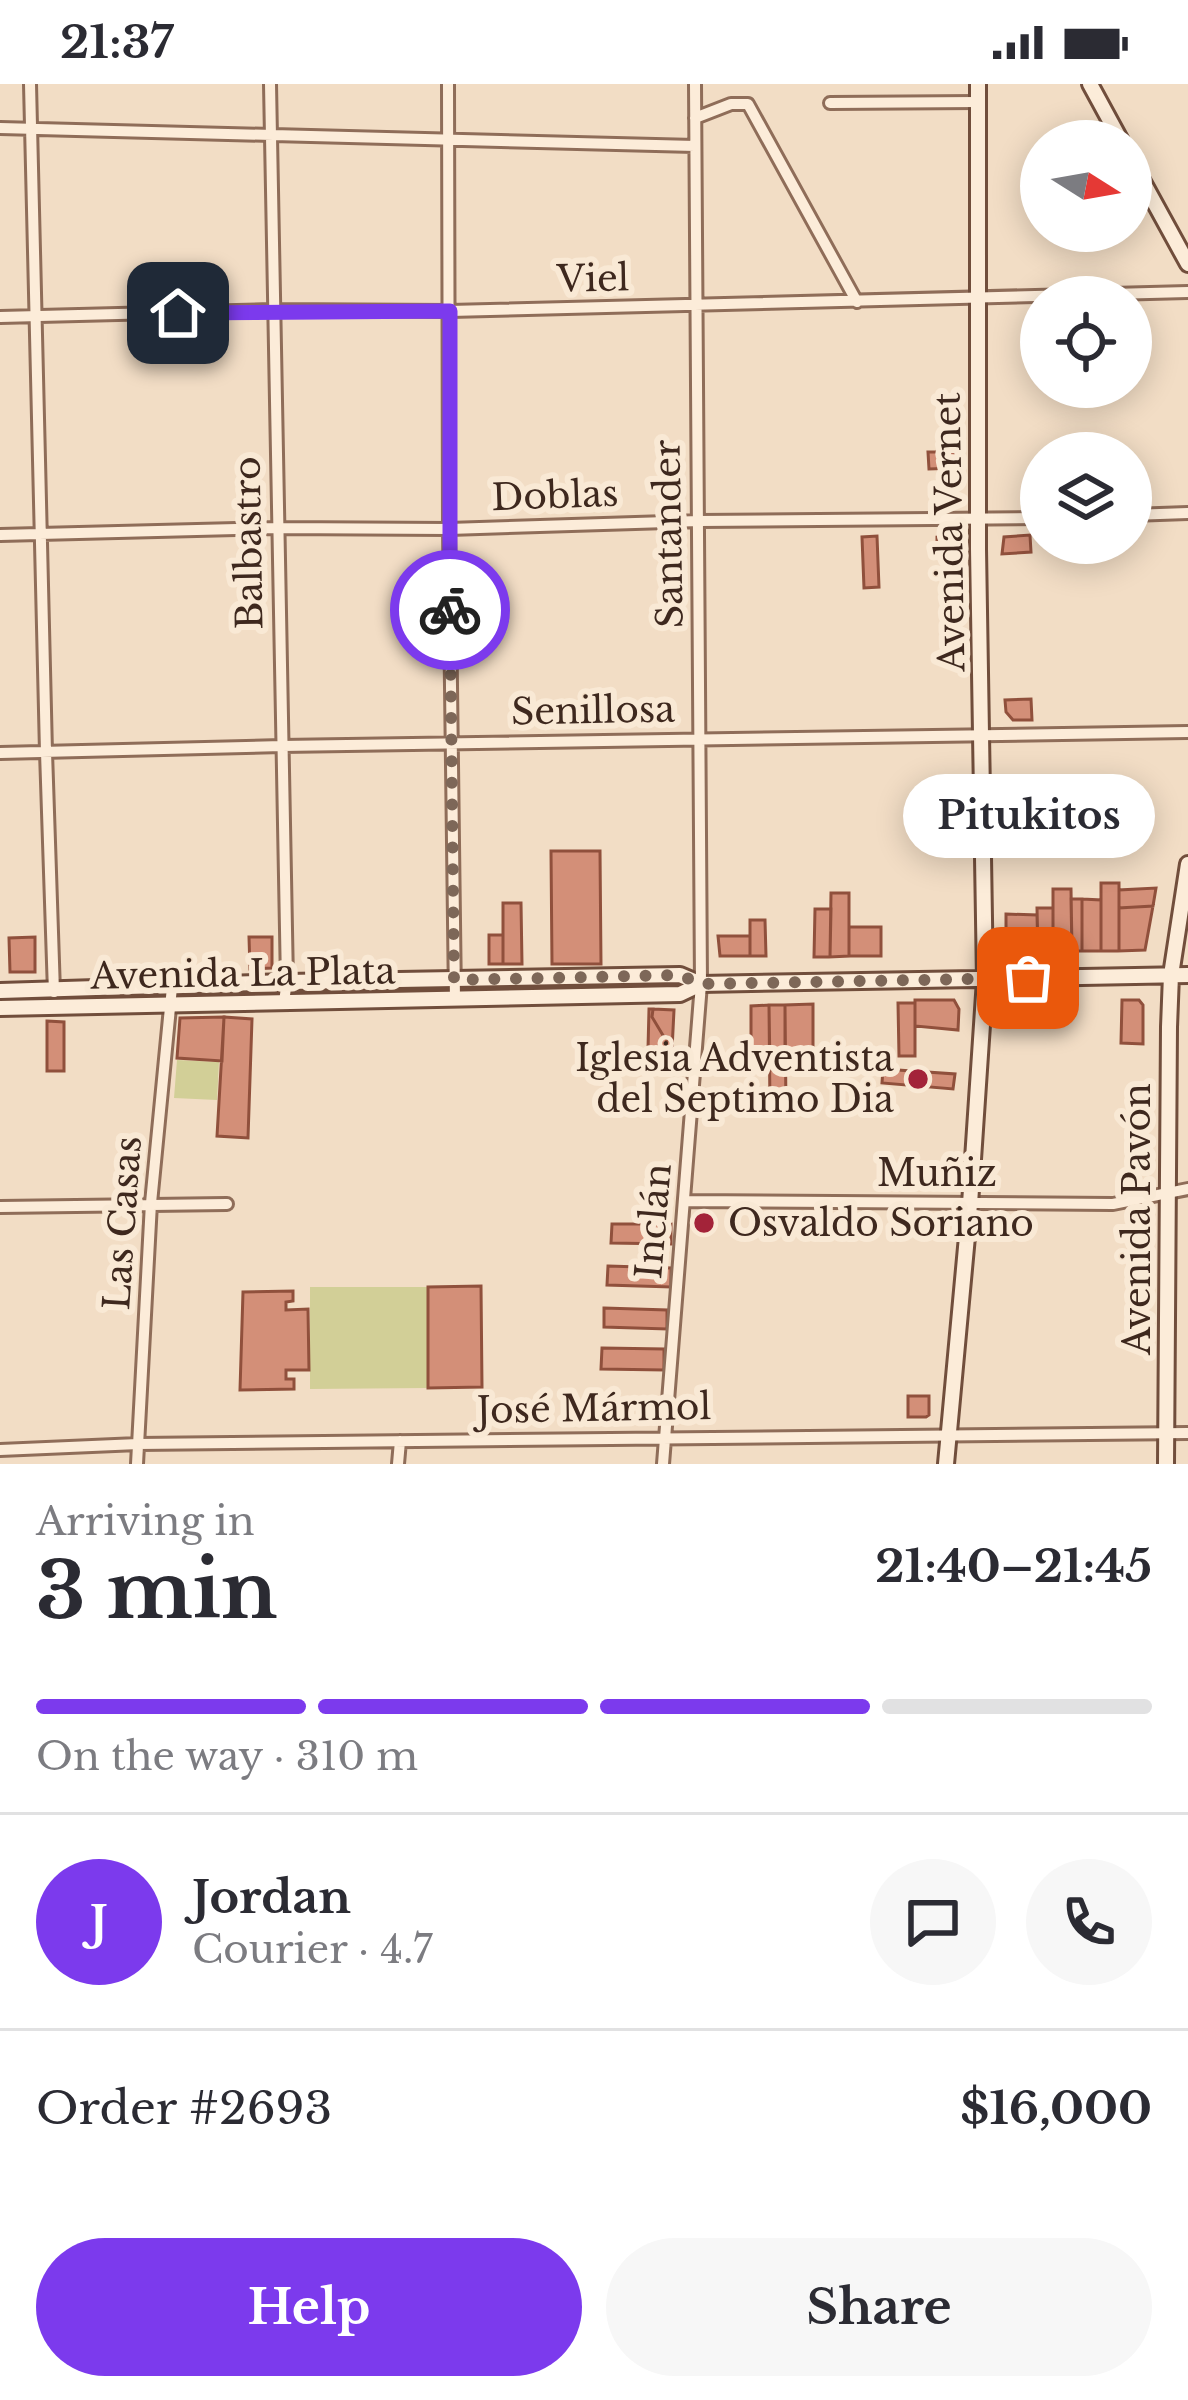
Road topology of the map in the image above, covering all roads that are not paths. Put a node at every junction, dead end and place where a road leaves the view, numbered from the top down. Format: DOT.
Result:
graph roads {
  1 [pos="30,84"];
  2 [pos="270,84"];
  3 [pos="448,84"];
  4 [pos="695,84"];
  5 [pos="978,84"];
  6 [pos="1090,84"];
  7 [pos="978,102"];
  8 [pos="830,103"];
  9 [pos="695,118"];
  10 [pos="1110,120"];
  11 [pos="0,128"];
  12 [pos="31,129"];
  13 [pos="271,136"];
  14 [pos="448,140"];
  15 [pos="695,146"];
  16 [pos="1152,198"];
  17 [pos="1188,264"];
  18 [pos="1188,292"];
  19 [pos="976,299"];
  20 [pos="856,302"];
  21 [pos="695,306"];
  22 [pos="272,310"];
  23 [pos="450,311"];
  24 [pos="0,316"];
  25 [pos="36,316"];
  26 [pos="1188,513"];
  27 [pos="1152,514"];
  28 [pos="1020,519"];
  29 [pos="699,520"];
  30 [pos="979,520"];
  31 [pos="277,528"];
  32 [pos="449,529"];
  33 [pos="42,534"];
  34 [pos="0,535"];
  35 [pos="1188,732"];
  36 [pos="981,734"];
  37 [pos="700,739"];
  38 [pos="451,743"];
  39 [pos="282,746"];
  40 [pos="46,752"];
  41 [pos="0,753"];
  42 [pos="1188,865"];
  43 [pos="1171,974"];
  44 [pos="1188,975"];
  45 [pos="454,980"];
  46 [pos="985,980"];
  47 [pos="287,982"];
  48 [pos="701,984"];
  49 [pos="172,987"];
  50 [pos="0,991"];
  51 [pos="54,998"];
  52 [pos="455,999"];
  53 [pos="284,1001"];
  54 [pos="169,1004"];
  55 [pos="0,1008"];
  56 [pos="1188,1189"];
  57 [pos="1167,1194"];
  58 [pos="685,1201"];
  59 [pos="152,1203"];
  60 [pos="227,1204"];
  61 [pos="970,1204"];
  62 [pos="0,1207"];
  63 [pos="1166,1432"];
  64 [pos="1188,1433"];
  65 [pos="665,1436"];
  66 [pos="948,1436"];
  67 [pos="400,1441"];
  68 [pos="138,1444"];
  69 [pos="0,1450"];
  70 [pos="137,1464"];
  71 [pos="398,1464"];
  72 [pos="663,1464"];
  73 [pos="946,1464"];
  74 [pos="1166,1464"];
  1 -- 12 [label="street"];
  2 -- 13 [label="street, Balbastro"];
  3 -- 14 [label="street"];
  4 -- 9 [label="street, Santander"];
  5 -- 7 [label="main road, Avenida Vernet"];
  6 -- 10 [label="main road"];
  7 -- 8 [label="street"];
  7 -- 19 [label="main road, Avenida Vernet"];
  9 -- 15 [label="street, Santander"];
  9 -- 20 [label="street"];
  11 -- 12 [label="street"];
  12 -- 13 [label="street"];
  12 -- 25 [label="street"];
  13 -- 14 [label="street"];
  13 -- 22 [label="street, Balbastro"];
  14 -- 15 [label="street"];
  14 -- 23 [label="street"];
  15 -- 21 [label="street, Santander"];
  16 -- 17 [label="main road"];
  18 -- 19 [label="street, Viel"];
  19 -- 20 [label="street, Viel"];
  19 -- 30 [label="main road, Avenida Vernet"];
  20 -- 21 [label="street, Viel"];
  21 -- 23 [label="street, Viel"];
  21 -- 29 [label="street, Santander"];
  22 -- 23 [label="street, Viel"];
  22 -- 25 [label="street, Viel"];
  22 -- 31 [label="street, Balbastro"];
  23 -- 32 [label="street"];
  24 -- 25 [label="street, Viel"];
  25 -- 33 [label="street"];
  26 -- 27 [label="street"];
  28 -- 30 [label="street, Doblas"];
  29 -- 30 [label="street, Doblas"];
  29 -- 32 [label="street, Doblas"];
  29 -- 37 [label="street, Santander"];
  30 -- 36 [label="main road, Avenida Vernet"];
  31 -- 32 [label="street, Doblas"];
  31 -- 33 [label="street, Doblas"];
  31 -- 39 [label="street, Balbastro"];
  32 -- 38 [label="street"];
  33 -- 34 [label="street, Doblas"];
  33 -- 40 [label="street"];
  35 -- 36 [label="street, Senillosa"];
  36 -- 37 [label="street, Senillosa"];
  36 -- 46 [label="main road, Avenida Vernet"];
  37 -- 38 [label="street, Senillosa"];
  37 -- 48 [label="street, Santander"];
  38 -- 39 [label="street, Senillosa"];
  38 -- 45 [label="street"];
  39 -- 40 [label="street, Senillosa"];
  39 -- 47 [label="street, Balbastro"];
  40 -- 41 [label="street, Senillosa"];
  40 -- 51 [label="street"];
  42 -- 43 [label="main road, Avenida Pavón"];
  43 -- 44 [label="main road, Avenida La Plata"];
  43 -- 46 [label="main road, Avenida La Plata"];
  43 -- 57 [label="main road, Avenida Pavón"];
  45 -- 47 [label="main road, Avenida La Plata"];
  45 -- 48 [label="main road, Avenida La Plata"];
  45 -- 52 [label="street"];
  46 -- 48 [label="main road, Avenida La Plata"];
  46 -- 61 [label="main road, Avenida Vernet"];
  47 -- 49 [label="main road, Avenida La Plata"];
  47 -- 53 [label="street, Balbastro"];
  48 -- 52 [label="main road, Avenida La Plata"];
  48 -- 58 [label="street, Inclán"];
  49 -- 51 [label="main road, Avenida La Plata"];
  49 -- 54 [label="street, Las Casas"];
  50 -- 51 [label="main road, Avenida La Plata"];
  51 -- 54 [label="main road, Avenida La Plata"];
  51 -- 55 [label="main road, Avenida La Plata"];
  52 -- 53 [label="main road, Avenida La Plata"];
  53 -- 54 [label="main road, Avenida La Plata"];
  54 -- 59 [label="street, Las Casas"];
  56 -- 57 [label="street, Muñiz"];
  57 -- 61 [label="street, Muñiz"];
  57 -- 63 [label="main road, Avenida Pavón"];
  58 -- 61 [label="street, Muñiz"];
  58 -- 65 [label="street, Inclán"];
  59 -- 60 [label="street"];
  59 -- 62 [label="street"];
  59 -- 68 [label="street, Las Casas"];
  61 -- 66 [label="main road, Avenida Vernet"];
  63 -- 64 [label="street, José Mármol"];
  63 -- 66 [label="street, José Mármol"];
  63 -- 74 [label="main road, Avenida Pavón"];
  65 -- 66 [label="street, José Mármol"];
  65 -- 67 [label="street, José Mármol"];
  65 -- 72 [label="street, Inclán"];
  66 -- 73 [label="main road, Avenida Vernet"];
  67 -- 68 [label="street, José Mármol"];
  67 -- 71 [label="street"];
  68 -- 69 [label="street, José Mármol"];
  68 -- 70 [label="street, Las Casas"];
}
